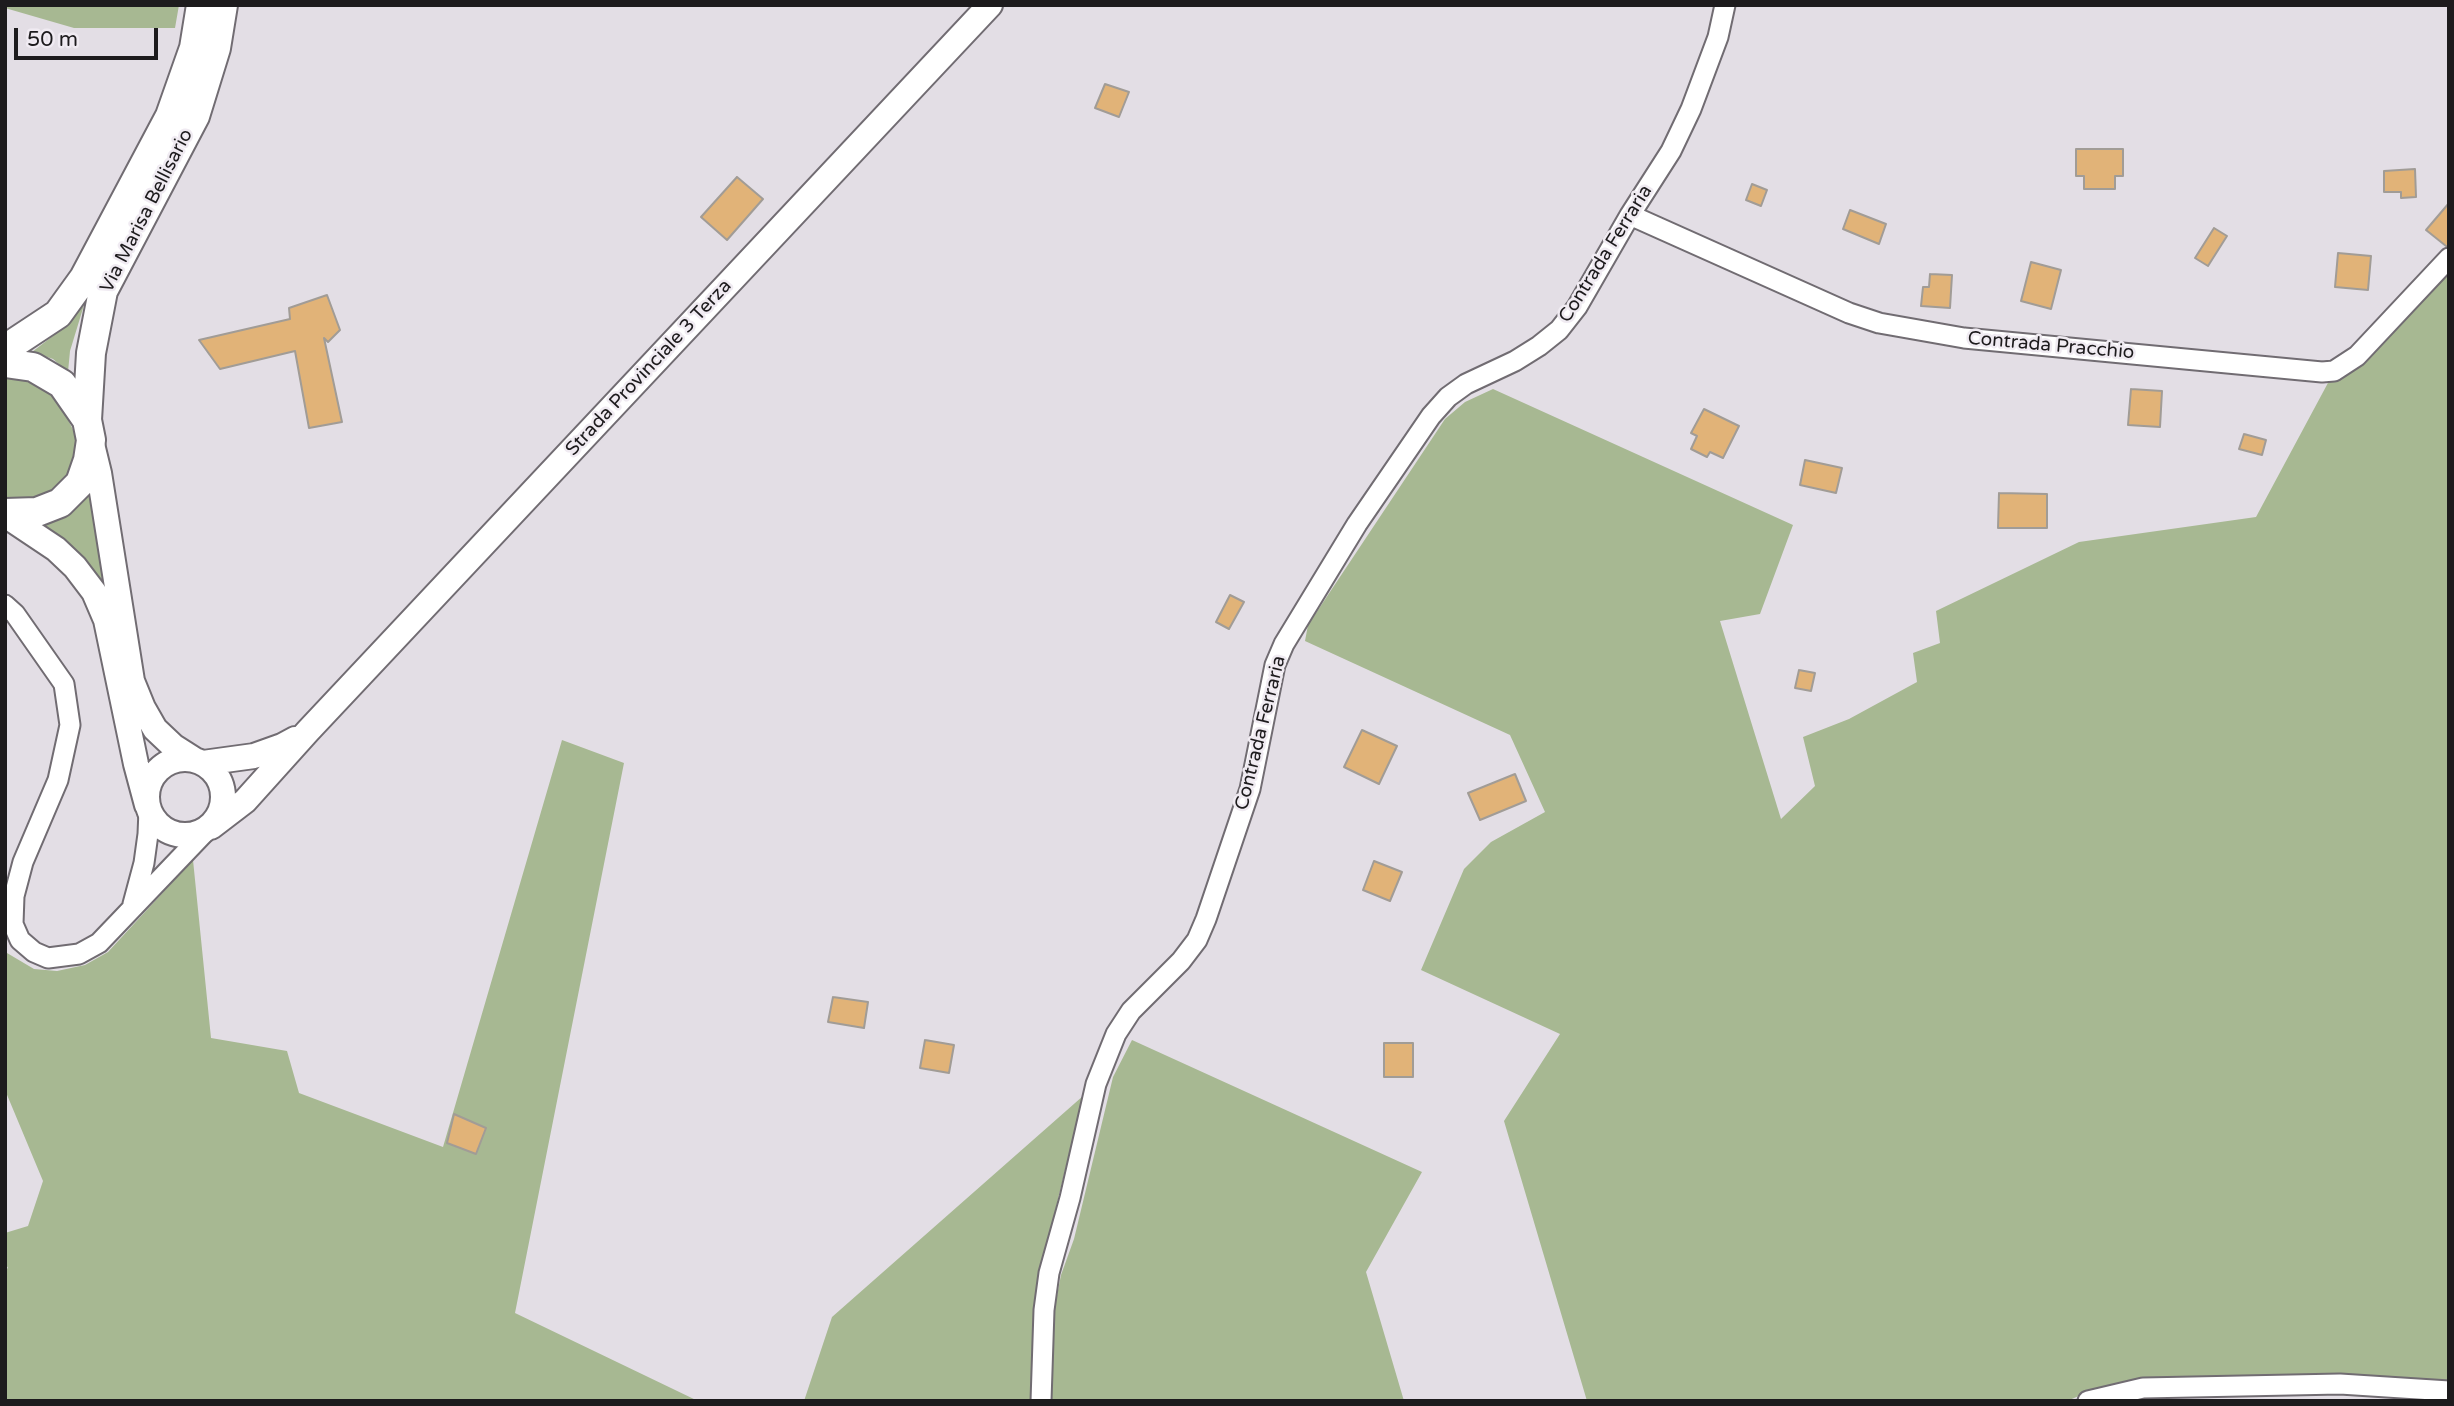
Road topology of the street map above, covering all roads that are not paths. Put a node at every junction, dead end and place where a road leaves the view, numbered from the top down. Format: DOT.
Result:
graph roads {
  1 [pos="201,5"];
  2 [pos="223,5"];
  3 [pos="990,5"];
  4 [pos="1725,5"];
  5 [pos="1630,215"];
  6 [pos="2449,258"];
  7 [pos="5,349"];
  8 [pos="5,363"];
  9 [pos="89,430"];
  10 [pos="5,514"];
  11 [pos="5,605"];
  12 [pos="307,731"];
  13 [pos="199,761"];
  14 [pos="148,807"];
  15 [pos="209,828"];
  16 [pos="132,905"];
  17 [pos="2449,1391"];
  18 [pos="1041,1401"];
  19 [pos="2088,1401"];
  1 -- 7 [label="main road, Via Marisa Bellisario"];
  2 -- 9 [label="main road, Via Marisa Bellisario"];
  3 -- 12 [label="street, Strada Provinciale 3 Terza"];
  4 -- 5 [label="street, Contrada Ferraria"];
  5 -- 6 [label="street, Contrada Pracchio"];
  5 -- 18 [label="street, Contrada Ferraria"];
  8 -- 9 [label="main road"];
  9 -- 10 [label="main road, Via Marisa Bellisario"];
  9 -- 13 [label="street"];
  10 -- 14 [label="street"];
  11 -- 16 [label="street"];
  12 -- 13 [label="street"];
  12 -- 15 [label="street, Strada Provinciale 3 Terza"];
  13 -- 14 [label="street"];
  13 -- 15 [label="street"];
  14 -- 15 [label="street"];
  14 -- 16 [label="street"];
  15 -- 16 [label="street"];
  17 -- 19 [label="street"];
}
